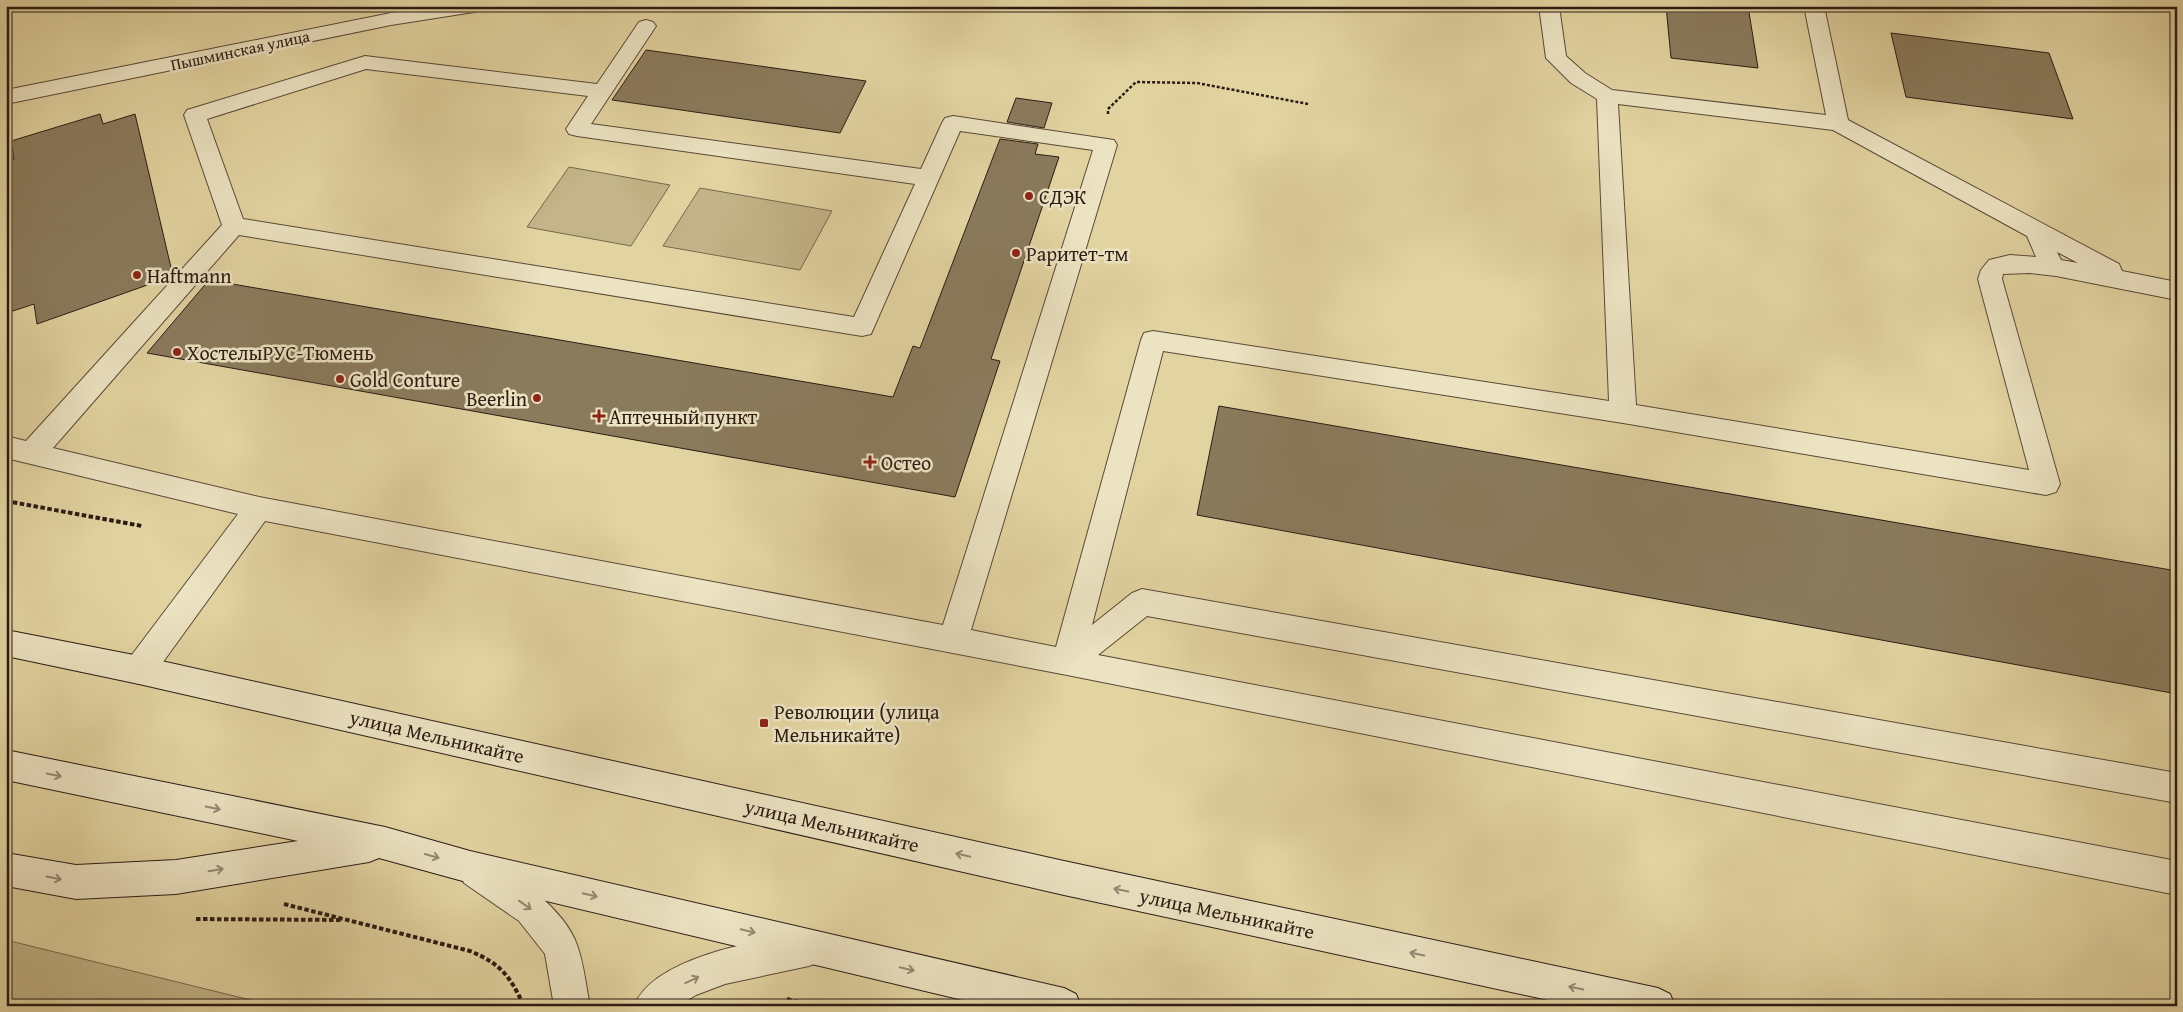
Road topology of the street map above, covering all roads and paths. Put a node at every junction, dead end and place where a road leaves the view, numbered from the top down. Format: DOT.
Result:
graph roads {
  1 [pos="474,6"];
  2 [pos="1549,6"];
  3 [pos="1814,6"];
  4 [pos="646,26"];
  5 [pos="602,91"];
  6 [pos="1607,96"];
  7 [pos="6,97"];
  8 [pos="1308,104"];
  9 [pos="1838,124"];
  10 [pos="1106,144"];
  11 [pos="928,178"];
  12 [pos="234,226"];
  13 [pos="2037,231"];
  14 [pos="2052,268"];
  15 [pos="2133,282"];
  16 [pos="2177,291"];
  17 [pos="1624,414"];
  18 [pos="19,450"];
  19 [pos="6,501"];
  20 [pos="259,508"];
  21 [pos="142,526"];
  22 [pos="953,641"];
  23 [pos="6,643"];
  24 [pos="1067,662"];
  25 [pos="139,670"];
  26 [pos="6,765"];
  27 [pos="2177,788"];
  28 [pos="385,843"];
  29 [pos="470,867"];
  30 [pos="6,869"];
  31 [pos="2177,878"];
  32 [pos="819,948"];
  33 [pos="572,1006"];
  34 [pos="652,1006"];
  35 [pos="1064,1006"];
  36 [pos="1658,1006"];
  1 -- 7 [label="main road, Пышминская улица"];
  2 -- 6 [label="main road"];
  3 -- 9 [label="main road"];
  4 -- 5 [label="main road"];
  5 -- 11 [label="main road"];
  5 -- 12 [label="main road"];
  6 -- 9 [label="main road"];
  6 -- 17 [label="main road"];
  8 -- 10 [label="path"];
  9 -- 13 [label="main road"];
  10 -- 11 [label="main road"];
  10 -- 22 [label="main road"];
  11 -- 12 [label="main road"];
  12 -- 18 [label="main road"];
  13 -- 14 [label="main road"];
  13 -- 15 [label="main road"];
  14 -- 15 [label="main road"];
  14 -- 17 [label="main road"];
  15 -- 16 [label="main road"];
  17 -- 24 [label="main road"];
  18 -- 20 [label="main road"];
  19 -- 21 [label="path"];
  20 -- 22 [label="main road"];
  20 -- 25 [label="main road"];
  22 -- 24 [label="main road"];
  23 -- 25 [label="main road, улица Мельникайте"];
  24 -- 27 [label="main road"];
  24 -- 31 [label="main road"];
  36 -- 25 [label="main road, улица Мельникайте, one-way"];
  26 -- 28 [label="main road, one-way"];
  28 -- 29 [label="main road, one-way"];
  30 -- 28 [label="main road, one-way"];
  29 -- 32 [label="main road, one-way"];
  29 -- 33 [label="main road, one-way"];
  34 -- 32 [label="main road, one-way"];
  32 -- 35 [label="main road, one-way"];
}
